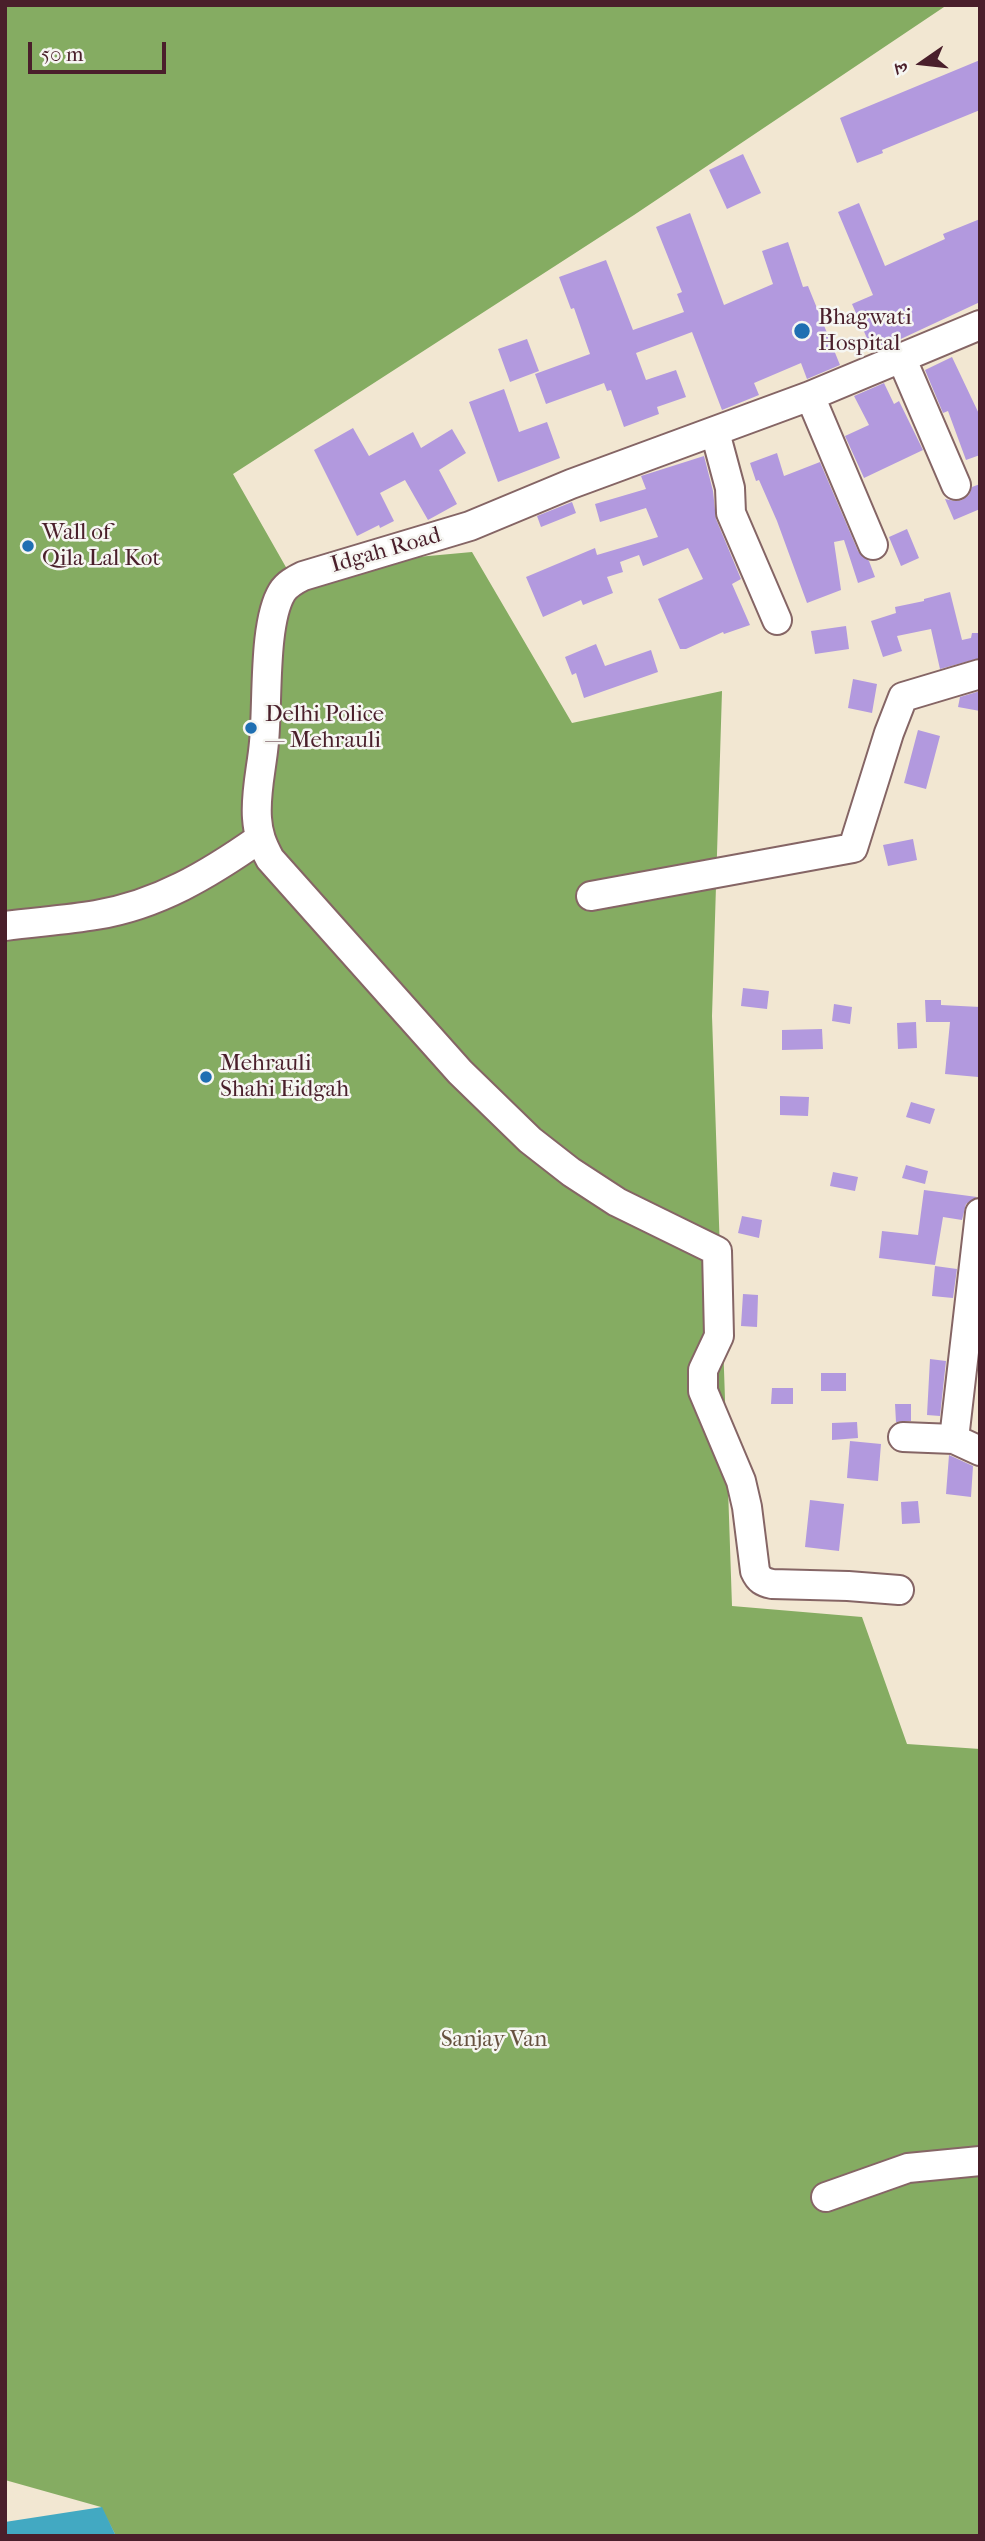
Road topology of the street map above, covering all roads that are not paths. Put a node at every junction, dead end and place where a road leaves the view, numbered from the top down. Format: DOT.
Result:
graph roads {
  1 [pos="980,325"];
  2 [pos="901,357"];
  3 [pos="810,396"];
  4 [pos="715,432"];
  5 [pos="956,485"];
  6 [pos="873,545"];
  7 [pos="777,620"];
  8 [pos="980,674"];
  9 [pos="259,839"];
  10 [pos="590,896"];
  11 [pos="5,926"];
  12 [pos="980,1213"];
  13 [pos="904,1437"];
  14 [pos="954,1439"];
  15 [pos="980,1451"];
  16 [pos="899,1590"];
  17 [pos="980,2161"];
  18 [pos="826,2197"];
  1 -- 2 [label="street, Idgah Road"];
  2 -- 3 [label="street, Idgah Road"];
  2 -- 5 [label="street"];
  3 -- 4 [label="street, Idgah Road"];
  3 -- 6 [label="street"];
  4 -- 7 [label="street"];
  4 -- 9 [label="street, Idgah Road"];
  8 -- 10 [label="street"];
  9 -- 11 [label="street"];
  9 -- 16 [label="street"];
  12 -- 14 [label="street"];
  13 -- 14 [label="street"];
  14 -- 15 [label="street"];
  17 -- 18 [label="street"];
}
